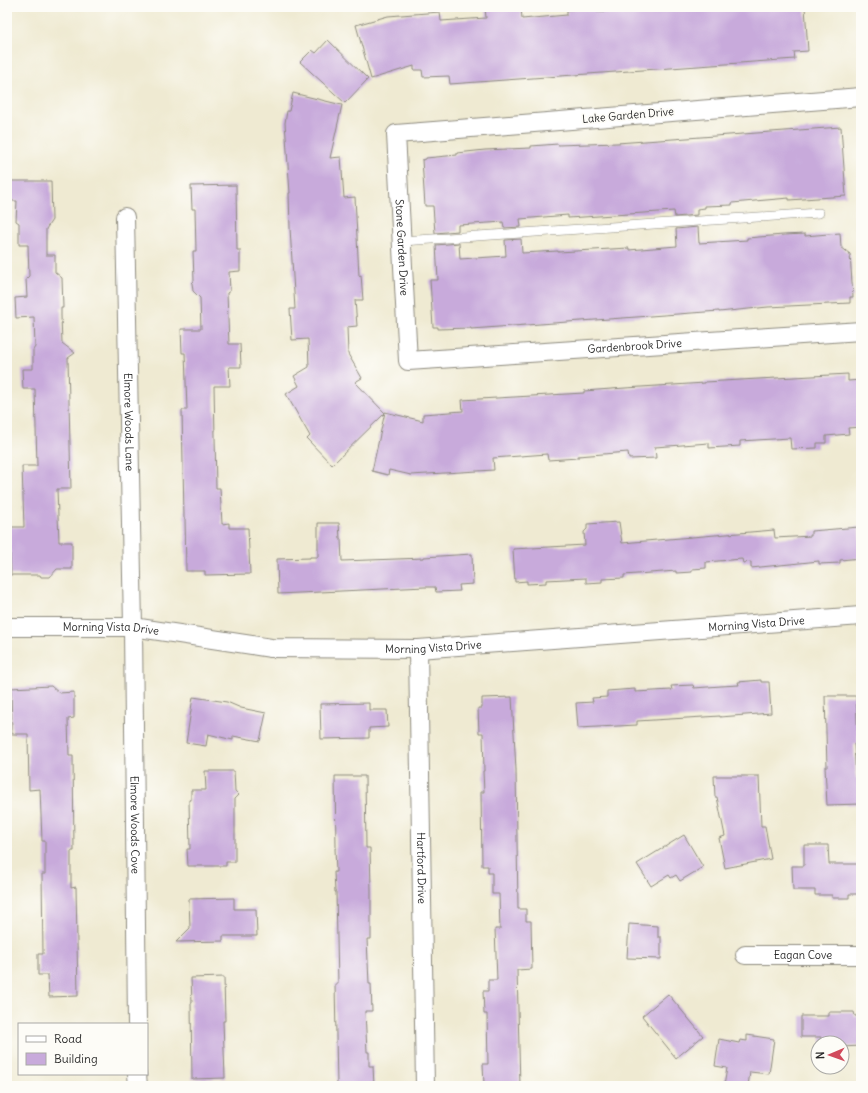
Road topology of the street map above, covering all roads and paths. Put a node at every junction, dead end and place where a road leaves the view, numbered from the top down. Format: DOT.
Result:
graph roads {
  1 [pos="861,97"];
  2 [pos="396,134"];
  3 [pos="819,213"];
  4 [pos="125,217"];
  5 [pos="402,241"];
  6 [pos="861,331"];
  7 [pos="408,361"];
  8 [pos="861,616"];
  9 [pos="7,627"];
  10 [pos="133,627"];
  11 [pos="418,649"];
  12 [pos="745,955"];
  13 [pos="861,955"];
  14 [pos="137,1023"];
  15 [pos="137,1075"];
  16 [pos="138,1086"];
  17 [pos="425,1086"];
  1 -- 2 [label="street, Lake Garden Drive"];
  2 -- 5 [label="street, Stone Garden Drive"];
  3 -- 5 [label="lane"];
  4 -- 10 [label="street, Elmore Woods Lane"];
  5 -- 7 [label="street, Stone Garden Drive"];
  6 -- 7 [label="street, Gardenbrook Drive"];
  8 -- 11 [label="street, Morning Vista Drive"];
  9 -- 10 [label="street, Morning Vista Drive"];
  10 -- 11 [label="street, Morning Vista Drive"];
  10 -- 14 [label="street, Elmore Woods Cove"];
  11 -- 17 [label="street, Hartford Drive"];
  12 -- 13 [label="street, Eagan Cove"];
  15 -- 16 [label="street"];
}
